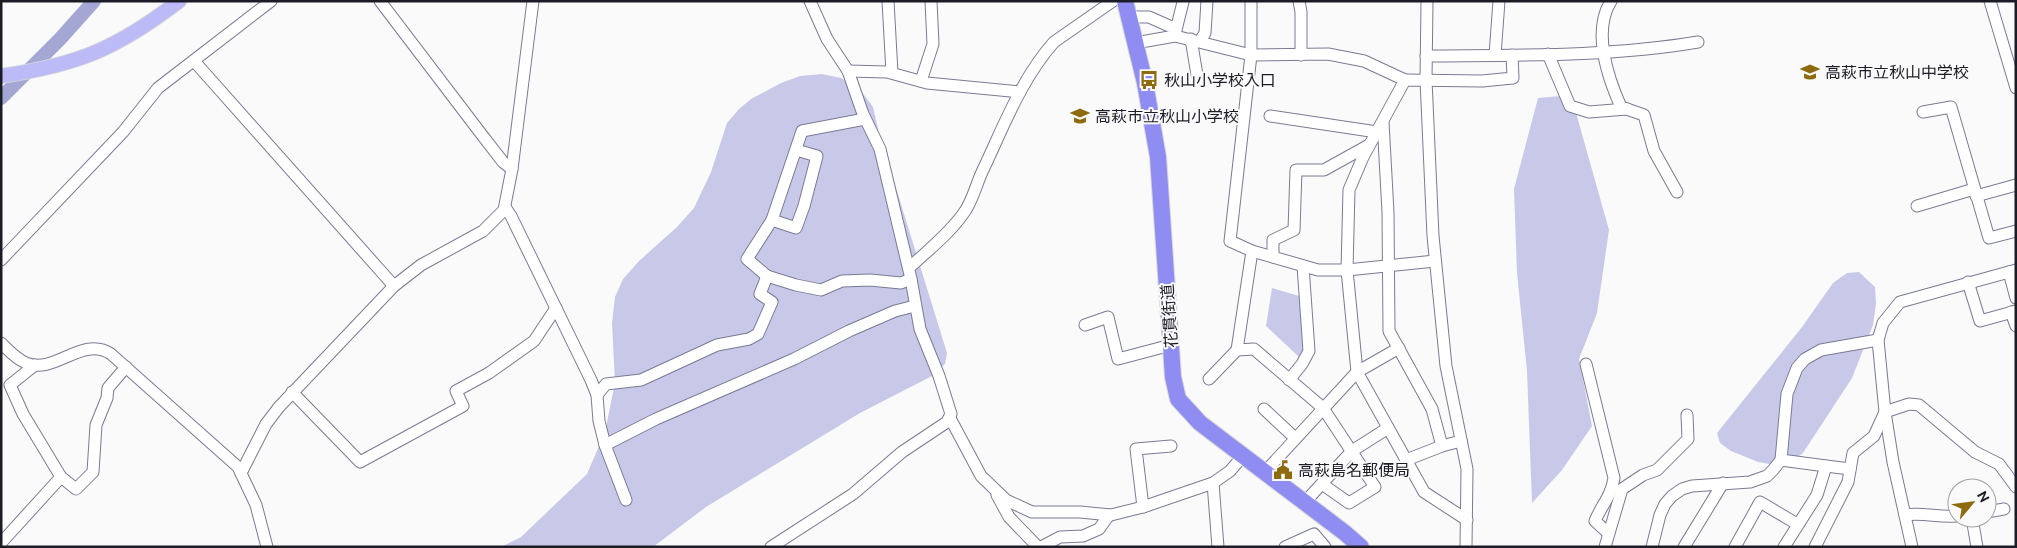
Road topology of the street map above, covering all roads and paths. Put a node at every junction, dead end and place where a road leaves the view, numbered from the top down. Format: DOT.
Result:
graph roads {
  1 [pos="179,1"];
  2 [pos="271,1"];
  3 [pos="380,1"];
  4 [pos="533,1"];
  5 [pos="810,1"];
  6 [pos="888,1"];
  7 [pos="931,1"];
  8 [pos="1113,1"];
  9 [pos="1206,1"];
  10 [pos="1251,1"];
  11 [pos="1299,1"];
  12 [pos="1427,1"];
  13 [pos="1499,1"];
  14 [pos="1611,1"];
  15 [pos="1990,1"];
  16 [pos="1183,2"];
  17 [pos="1126,9"];
  18 [pos="1176,32"];
  19 [pos="1196,40"];
  20 [pos="1698,42"];
  21 [pos="1135,43"];
  22 [pos="1603,52"];
  23 [pos="2011,52"];
  24 [pos="1548,54"];
  25 [pos="1252,55"];
  26 [pos="1495,55"];
  27 [pos="1512,55"];
  28 [pos="1301,56"];
  29 [pos="1426,56"];
  30 [pos="194,61"];
  31 [pos="848,71"];
  32 [pos="892,73"];
  33 [pos="1197,75"];
  34 [pos="2,76"];
  35 [pos="1405,80"];
  36 [pos="1426,80"];
  37 [pos="921,81"];
  38 [pos="2016,88"];
  39 [pos="1020,92"];
  40 [pos="1627,109"];
  41 [pos="1923,112"];
  42 [pos="1270,116"];
  43 [pos="865,119"];
  44 [pos="1380,127"];
  45 [pos="1370,144"];
  46 [pos="796,150"];
  47 [pos="512,169"];
  48 [pos="2016,184"];
  49 [pos="1677,192"];
  50 [pos="1975,192"];
  51 [pos="1917,206"];
  52 [pos="505,207"];
  53 [pos="772,220"];
  54 [pos="2016,231"];
  55 [pos="1252,251"];
  56 [pos="1273,257"];
  57 [pos="1,260"];
  58 [pos="1435,261"];
  59 [pos="1303,266"];
  60 [pos="1388,266"];
  61 [pos="1347,270"];
  62 [pos="2012,271"];
  63 [pos="910,274"];
  64 [pos="767,276"];
  65 [pos="1968,282"];
  66 [pos="394,286"];
  67 [pos="2016,298"];
  68 [pos="915,306"];
  69 [pos="556,308"];
  70 [pos="2013,311"];
  71 [pos="1085,326"];
  72 [pos="2016,326"];
  73 [pos="1878,340"];
  74 [pos="1,343"];
  75 [pos="1171,345"];
  76 [pos="1399,348"];
  77 [pos="1237,350"];
  78 [pos="1586,364"];
  79 [pos="35,365"];
  80 [pos="126,368"];
  81 [pos="1357,372"];
  82 [pos="1209,379"];
  83 [pos="1289,380"];
  84 [pos="292,392"];
  85 [pos="597,395"];
  86 [pos="1323,408"];
  87 [pos="1264,409"];
  88 [pos="1885,412"];
  89 [pos="1687,415"];
  90 [pos="950,418"];
  91 [pos="1388,428"];
  92 [pos="1295,438"];
  93 [pos="1461,441"];
  94 [pos="605,445"];
  95 [pos="1171,446"];
  96 [pos="1442,446"];
  97 [pos="1352,451"];
  98 [pos="1242,457"];
  99 [pos="1406,460"];
  100 [pos="1781,460"];
  101 [pos="1826,466"];
  102 [pos="1850,469"];
  103 [pos="241,473"];
  104 [pos="1264,473"];
  105 [pos="60,477"];
  106 [pos="1213,483"];
  107 [pos="1723,483"];
  108 [pos="1322,484"];
  109 [pos="2016,487"];
  110 [pos="996,491"];
  111 [pos="626,500"];
  112 [pos="1304,503"];
  113 [pos="1144,506"];
  114 [pos="2004,510"];
  115 [pos="1997,511"];
  116 [pos="1108,515"];
  117 [pos="1905,516"];
  118 [pos="1947,518"];
  119 [pos="1468,520"];
  120 [pos="1798,524"];
  121 [pos="1974,528"];
  122 [pos="1608,533"];
  123 [pos="1,543"];
  124 [pos="267,547"];
  125 [pos="771,547"];
  126 [pos="1039,547"];
  127 [pos="1218,547"];
  128 [pos="1285,547"];
  129 [pos="1325,547"];
  130 [pos="1361,547"];
  131 [pos="1466,547"];
  132 [pos="1605,547"];
  133 [pos="1652,547"];
  134 [pos="1684,547"];
  135 [pos="1735,547"];
  136 [pos="1784,547"];
  137 [pos="1816,547"];
  138 [pos="1912,547"];
  139 [pos="1977,547"];
  1 -- 34 [label="main road"];
  2 -- 30 [label="street"];
  3 -- 47 [label="street"];
  4 -- 47 [label="street"];
  5 -- 31 [label="street"];
  6 -- 32 [label="street"];
  7 -- 37 [label="street"];
  8 -- 39 [label="street"];
  9 -- 19 [label="street"];
  10 -- 25 [label="street"];
  11 -- 28 [label="street"];
  12 -- 29 [label="street"];
  13 -- 26 [label="street"];
  14 -- 22 [label="street"];
  15 -- 23 [label="street"];
  16 -- 18 [label="street"];
  17 -- 18 [label="street"];
  17 -- 21 [label="highway, 花貫街道"];
  18 -- 19 [label="street"];
  18 -- 21 [label="street"];
  19 -- 25 [label="street"];
  19 -- 33 [label="street"];
  20 -- 22 [label="street"];
  21 -- 75 [label="highway, 花貫街道"];
  22 -- 24 [label="street"];
  22 -- 40 [label="street"];
  23 -- 38 [label="street"];
  24 -- 27 [label="street"];
  24 -- 40 [label="street"];
  25 -- 28 [label="street"];
  25 -- 55 [label="street"];
  26 -- 27 [label="street"];
  26 -- 29 [label="street"];
  27 -- 36 [label="street"];
  28 -- 35 [label="street"];
  29 -- 36 [label="street"];
  30 -- 57 [label="street"];
  30 -- 66 [label="street"];
  31 -- 32 [label="street"];
  31 -- 43 [label="street"];
  32 -- 37 [label="street"];
  35 -- 36 [label="street"];
  35 -- 44 [label="street"];
  36 -- 58 [label="street"];
  37 -- 39 [label="street"];
  39 -- 63 [label="street"];
  40 -- 49 [label="street"];
  41 -- 50 [label="street"];
  42 -- 44 [label="street"];
  43 -- 46 [label="street"];
  43 -- 63 [label="street"];
  44 -- 45 [label="street"];
  44 -- 60 [label="street"];
  45 -- 56 [label="street"];
  45 -- 61 [label="street"];
  46 -- 53 [label="street"];
  46 -- 53 [label="street"];
  47 -- 52 [label="street"];
  48 -- 50 [label="street"];
  50 -- 51 [label="street"];
  50 -- 54 [label="street"];
  52 -- 66 [label="street"];
  52 -- 69 [label="street"];
  53 -- 64 [label="street"];
  55 -- 56 [label="street"];
  55 -- 77 [label="street"];
  56 -- 59 [label="street"];
  58 -- 60 [label="street"];
  58 -- 93 [label="street"];
  59 -- 61 [label="street"];
  59 -- 83 [label="street"];
  60 -- 61 [label="street"];
  60 -- 76 [label="street"];
  61 -- 81 [label="street"];
  62 -- 65 [label="street"];
  62 -- 67 [label="street"];
  63 -- 64 [label="street"];
  63 -- 68 [label="street"];
  64 -- 85 [label="street"];
  65 -- 70 [label="street"];
  65 -- 73 [label="street"];
  66 -- 84 [label="street"];
  68 -- 90 [label="street"];
  68 -- 94 [label="street"];
  69 -- 84 [label="street"];
  69 -- 85 [label="street"];
  70 -- 72 [label="street"];
  71 -- 75 [label="street"];
  73 -- 88 [label="street"];
  73 -- 100 [label="street"];
  74 -- 79 [label="street"];
  75 -- 98 [label="highway, 花貫街道"];
  76 -- 81 [label="street"];
  76 -- 96 [label="street"];
  77 -- 82 [label="street"];
  77 -- 83 [label="street"];
  78 -- 122 [label="street"];
  79 -- 80 [label="street"];
  79 -- 105 [label="street"];
  80 -- 103 [label="street"];
  80 -- 105 [label="street"];
  81 -- 86 [label="street"];
  81 -- 91 [label="street"];
  83 -- 86 [label="street"];
  84 -- 103 [label="street"];
  85 -- 94 [label="street"];
  86 -- 92 [label="street"];
  86 -- 97 [label="street"];
  87 -- 92 [label="street"];
  88 -- 102 [label="street"];
  88 -- 109 [label="street"];
  88 -- 117 [label="street"];
  89 -- 122 [label="street"];
  90 -- 110 [label="street"];
  90 -- 125 [label="street"];
  91 -- 97 [label="street"];
  91 -- 99 [label="street"];
  92 -- 104 [label="street"];
  93 -- 96 [label="street"];
  93 -- 119 [label="street"];
  94 -- 111 [label="street"];
  95 -- 113 [label="street"];
  96 -- 99 [label="street"];
  97 -- 108 [label="street"];
  97 -- 108 [label="street"];
  98 -- 104 [label="highway, 花貫街道"];
  98 -- 106 [label="street"];
  99 -- 119 [label="street"];
  100 -- 101 [label="street"];
  100 -- 107 [label="street"];
  101 -- 102 [label="street"];
  101 -- 120 [label="street"];
  102 -- 137 [label="street"];
  103 -- 124 [label="street"];
  104 -- 112 [label="highway, 花貫街道"];
  105 -- 123 [label="street"];
  106 -- 113 [label="street"];
  106 -- 127 [label="street"];
  107 -- 133 [label="street"];
  107 -- 134 [label="street"];
  108 -- 112 [label="street"];
  110 -- 116 [label="street"];
  110 -- 126 [label="street"];
  112 -- 130 [label="highway, 花貫街道"];
  113 -- 116 [label="street"];
  114 -- 115 [label="street"];
  116 -- 126 [label="street"];
  117 -- 118 [label="street"];
  117 -- 138 [label="street"];
  119 -- 131 [label="street"];
  120 -- 135 [label="street"];
  120 -- 136 [label="street"];
  121 -- 139 [label="street"];
  122 -- 132 [label="street"];
  128 -- 129 [label="street"];
}
